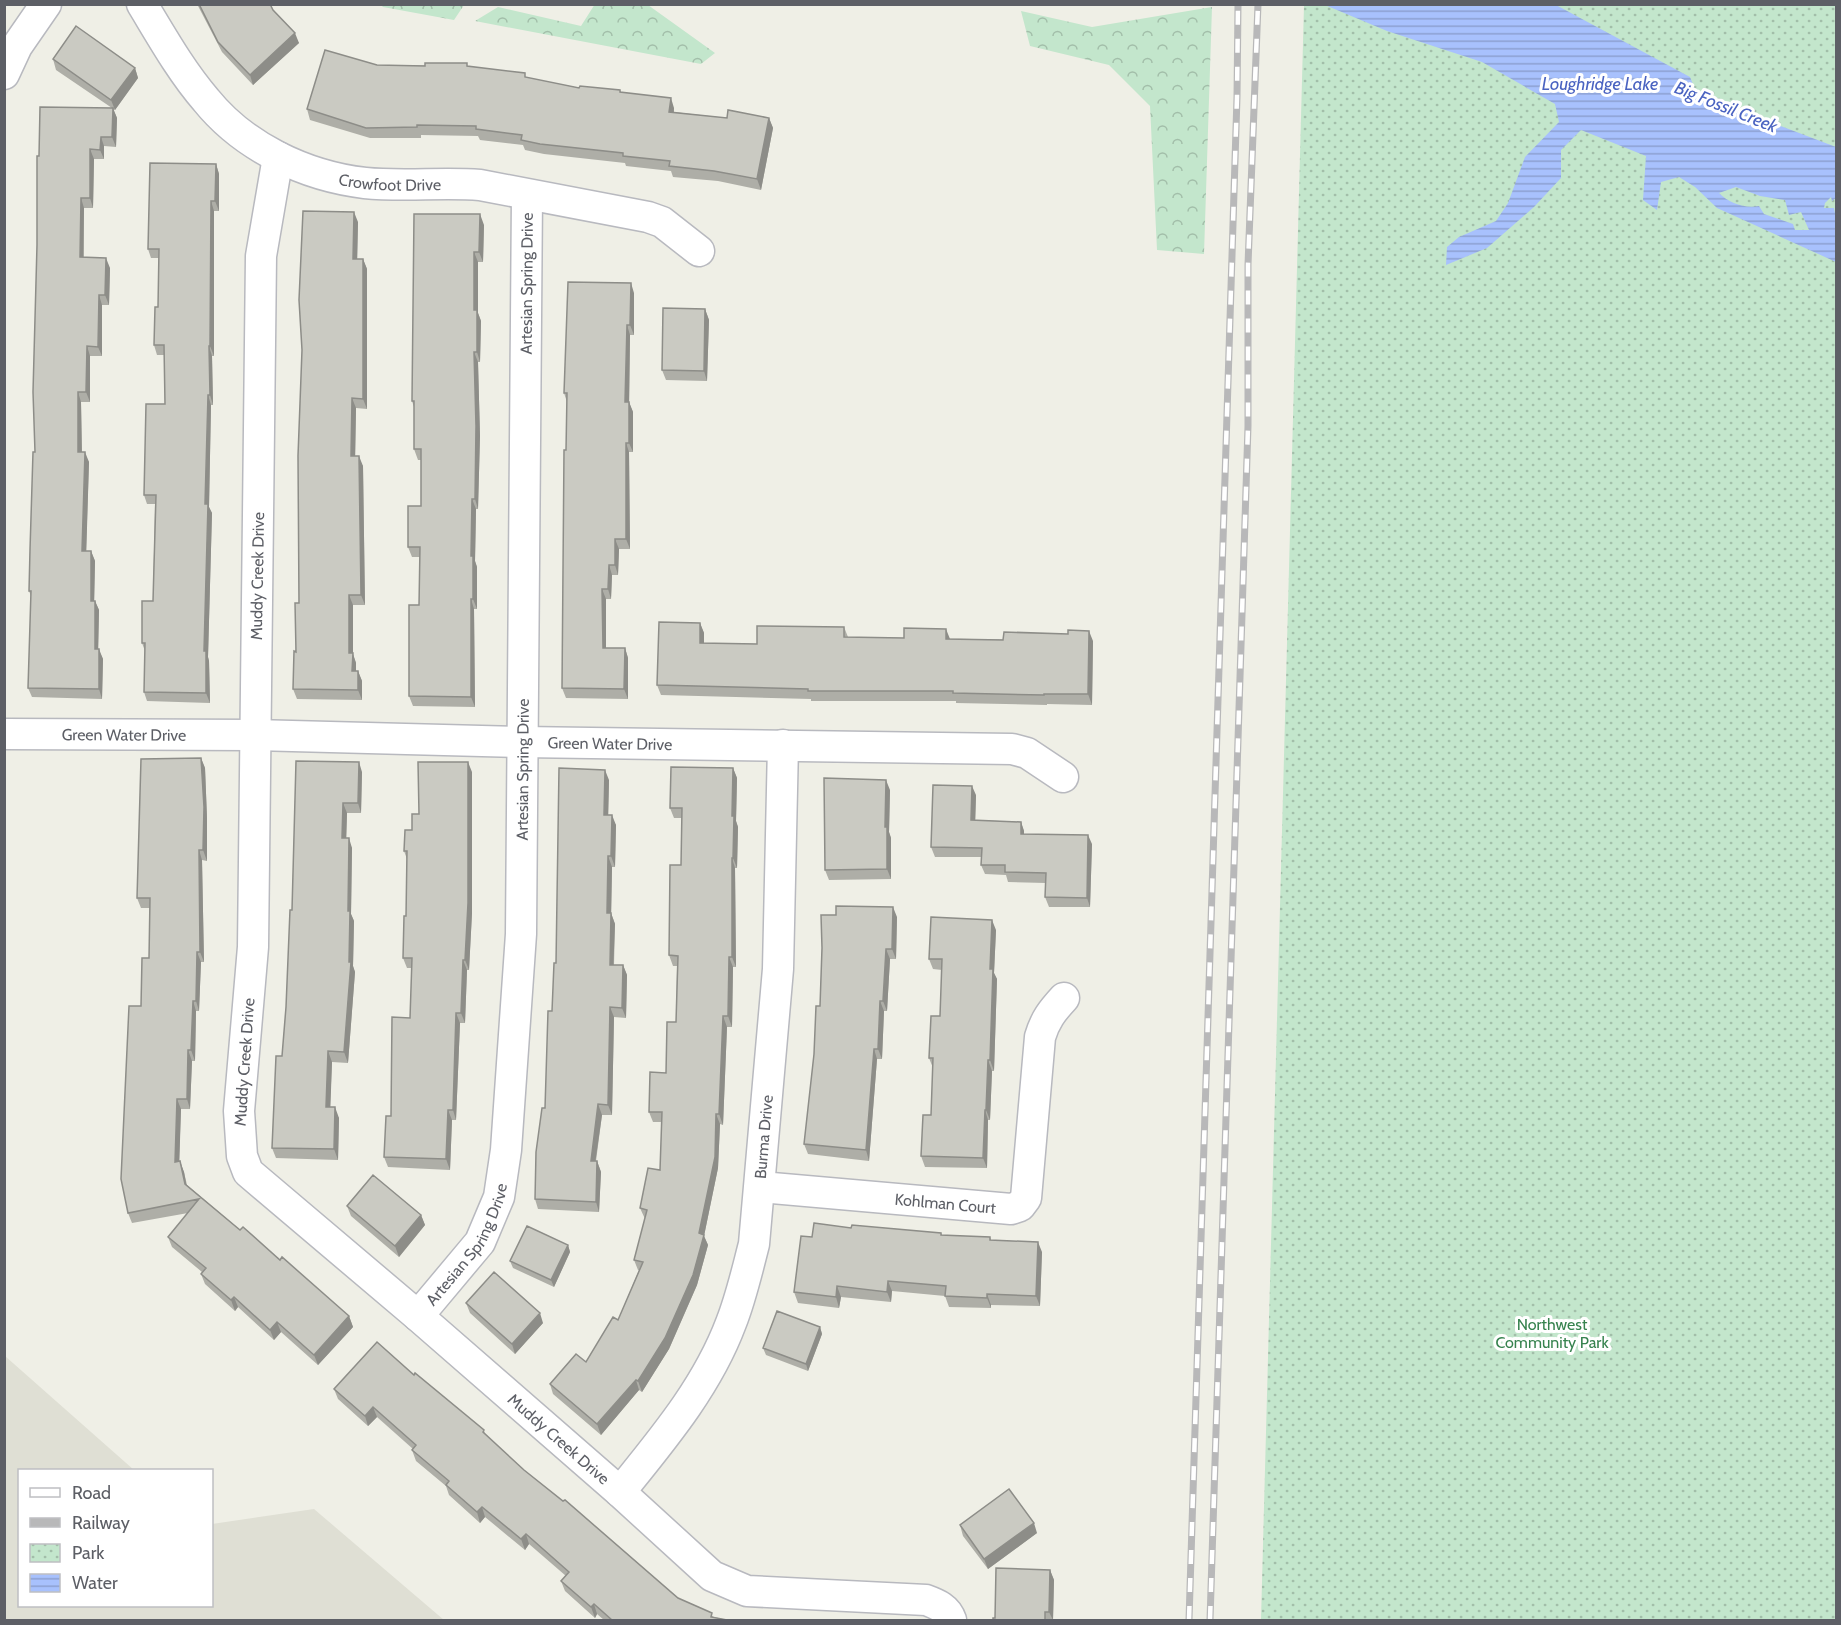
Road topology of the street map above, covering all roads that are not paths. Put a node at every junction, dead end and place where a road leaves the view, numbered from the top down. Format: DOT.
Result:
graph roads {
  1 [pos="46,4"];
  2 [pos="142,4"];
  3 [pos="4,74"];
  4 [pos="278,158"];
  5 [pos="527,195"];
  6 [pos="699,251"];
  7 [pos="4,734"];
  8 [pos="254,735"];
  9 [pos="522,742"];
  10 [pos="783,745"];
  11 [pos="1063,777"];
  12 [pos="1064,998"];
  13 [pos="760,1186"];
  14 [pos="418,1316"];
  15 [pos="620,1492"];
  16 [pos="951,1620"];
  1 -- 3 [label="street"];
  2 -- 4 [label="street, Crowfoot Drive"];
  4 -- 5 [label="street, Crowfoot Drive"];
  4 -- 8 [label="street, Muddy Creek Drive"];
  5 -- 6 [label="street, Crowfoot Drive"];
  5 -- 9 [label="street, Artesian Spring Drive"];
  7 -- 8 [label="street, Green Water Drive"];
  8 -- 9 [label="street, Green Water Drive"];
  8 -- 14 [label="street, Muddy Creek Drive"];
  9 -- 10 [label="street, Green Water Drive"];
  9 -- 14 [label="street, Artesian Spring Drive"];
  10 -- 11 [label="street, Green Water Drive"];
  10 -- 13 [label="street, Burma Drive"];
  12 -- 13 [label="street, Kohlman Court"];
  13 -- 15 [label="street, Burma Drive"];
  14 -- 15 [label="street, Muddy Creek Drive"];
  15 -- 16 [label="street, Muddy Creek Drive"];
}
